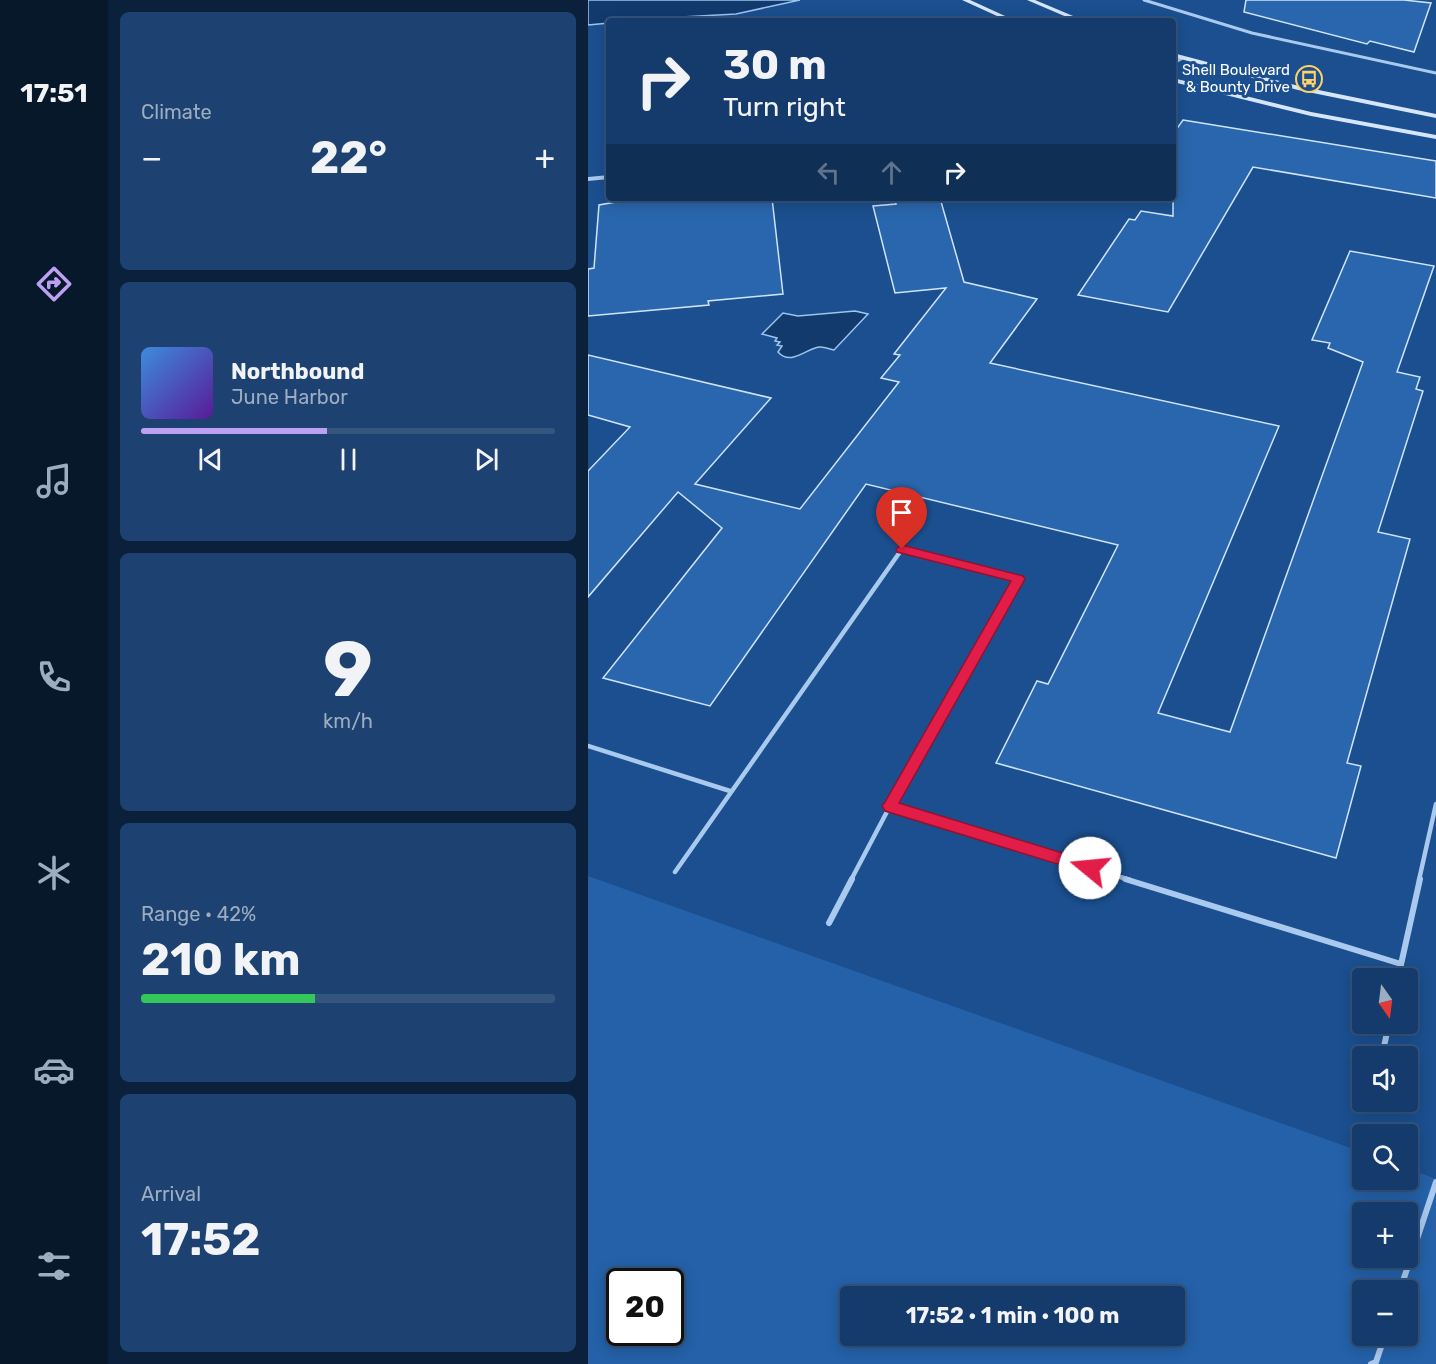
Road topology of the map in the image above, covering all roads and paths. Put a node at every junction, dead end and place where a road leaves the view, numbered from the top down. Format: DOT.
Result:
graph roads {
  1 [pos="965,0"];
  2 [pos="1030,0"];
  3 [pos="1144,0"];
  4 [pos="1006,18"];
  5 [pos="1075,18"];
  6 [pos="1176,56"];
  7 [pos="1182,58"];
  8 [pos="1176,61"];
  9 [pos="1436,73"];
  10 [pos="1176,81"];
  11 [pos="1436,116"];
  12 [pos="1436,137"];
  13 [pos="606,177"];
  14 [pos="588,179"];
  15 [pos="588,746"];
  16 [pos="730,791"];
  17 [pos="1436,804"];
  18 [pos="890,806"];
  19 [pos="675,872"];
  20 [pos="829,923"];
  21 [pos="1401,964"];
  22 [pos="1400,968"];
  23 [pos="1436,1182"];
  24 [pos="1403,1280"];
  25 [pos="1381,1346"];
  26 [pos="1371,1364"];
  1 -- 4 [label="main road"];
  2 -- 5 [label="main road"];
  3 -- 9 [label="lane"];
  6 -- 7 [label="main road"];
  7 -- 8 [label="street"];
  7 -- 11 [label="main road"];
  10 -- 12 [label="main road"];
  13 -- 14 [label="street"];
  15 -- 16 [label="lane"];
  16 -- 18 [label="lane"];
  16 -- 19 [label="lane"];
  17 -- 21 [label="lane"];
  18 -- 20 [label="lane"];
  18 -- 21 [label="lane"];
  21 -- 22 [label="lane"];
  23 -- 24 [label="lane"];
  25 -- 26 [label="lane"];
}
